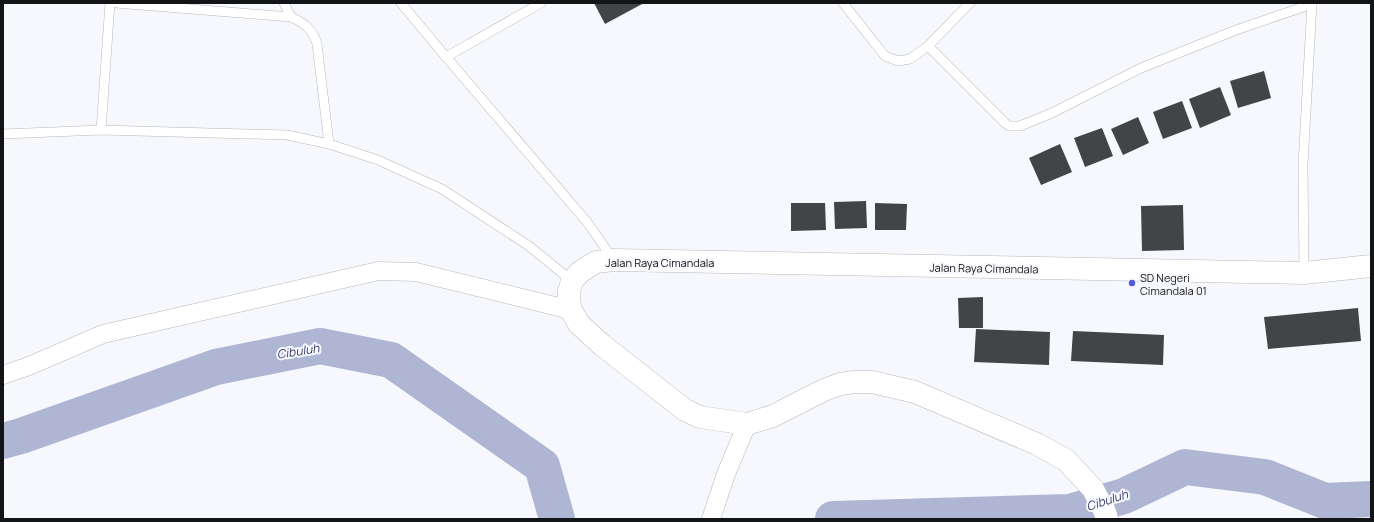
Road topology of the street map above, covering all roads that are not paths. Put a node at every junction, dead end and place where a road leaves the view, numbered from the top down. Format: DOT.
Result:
graph roads {
  1 [pos="110,3"];
  2 [pos="116,3"];
  3 [pos="284,3"];
  4 [pos="401,3"];
  5 [pos="541,3"];
  6 [pos="843,3"];
  7 [pos="970,3"];
  8 [pos="1312,4"];
  9 [pos="291,17"];
  10 [pos="928,46"];
  11 [pos="446,57"];
  12 [pos="101,130"];
  13 [pos="3,134"];
  14 [pos="329,144"];
  15 [pos="605,261"];
  16 [pos="1371,266"];
  17 [pos="1304,273"];
  18 [pos="572,281"];
  19 [pos="571,310"];
  20 [pos="3,375"];
  21 [pos="747,424"];
  22 [pos="1106,516"];
  23 [pos="711,519"];
  1 -- 12 [label="lane"];
  2 -- 9 [label="lane"];
  3 -- 9 [label="lane"];
  4 -- 11 [label="lane"];
  5 -- 11 [label="lane"];
  6 -- 10 [label="lane"];
  7 -- 10 [label="lane"];
  8 -- 10 [label="lane"];
  8 -- 17 [label="lane"];
  9 -- 14 [label="lane"];
  11 -- 15 [label="lane"];
  12 -- 13 [label="lane"];
  12 -- 14 [label="lane"];
  14 -- 18 [label="lane"];
  15 -- 17 [label="street, Jalan Raya Cimandala"];
  15 -- 18 [label="street"];
  16 -- 17 [label="street, Jalan Raya Cimandala"];
  18 -- 19 [label="street"];
  19 -- 20 [label="street"];
  19 -- 21 [label="street"];
  21 -- 22 [label="street"];
  21 -- 23 [label="street"];
}
